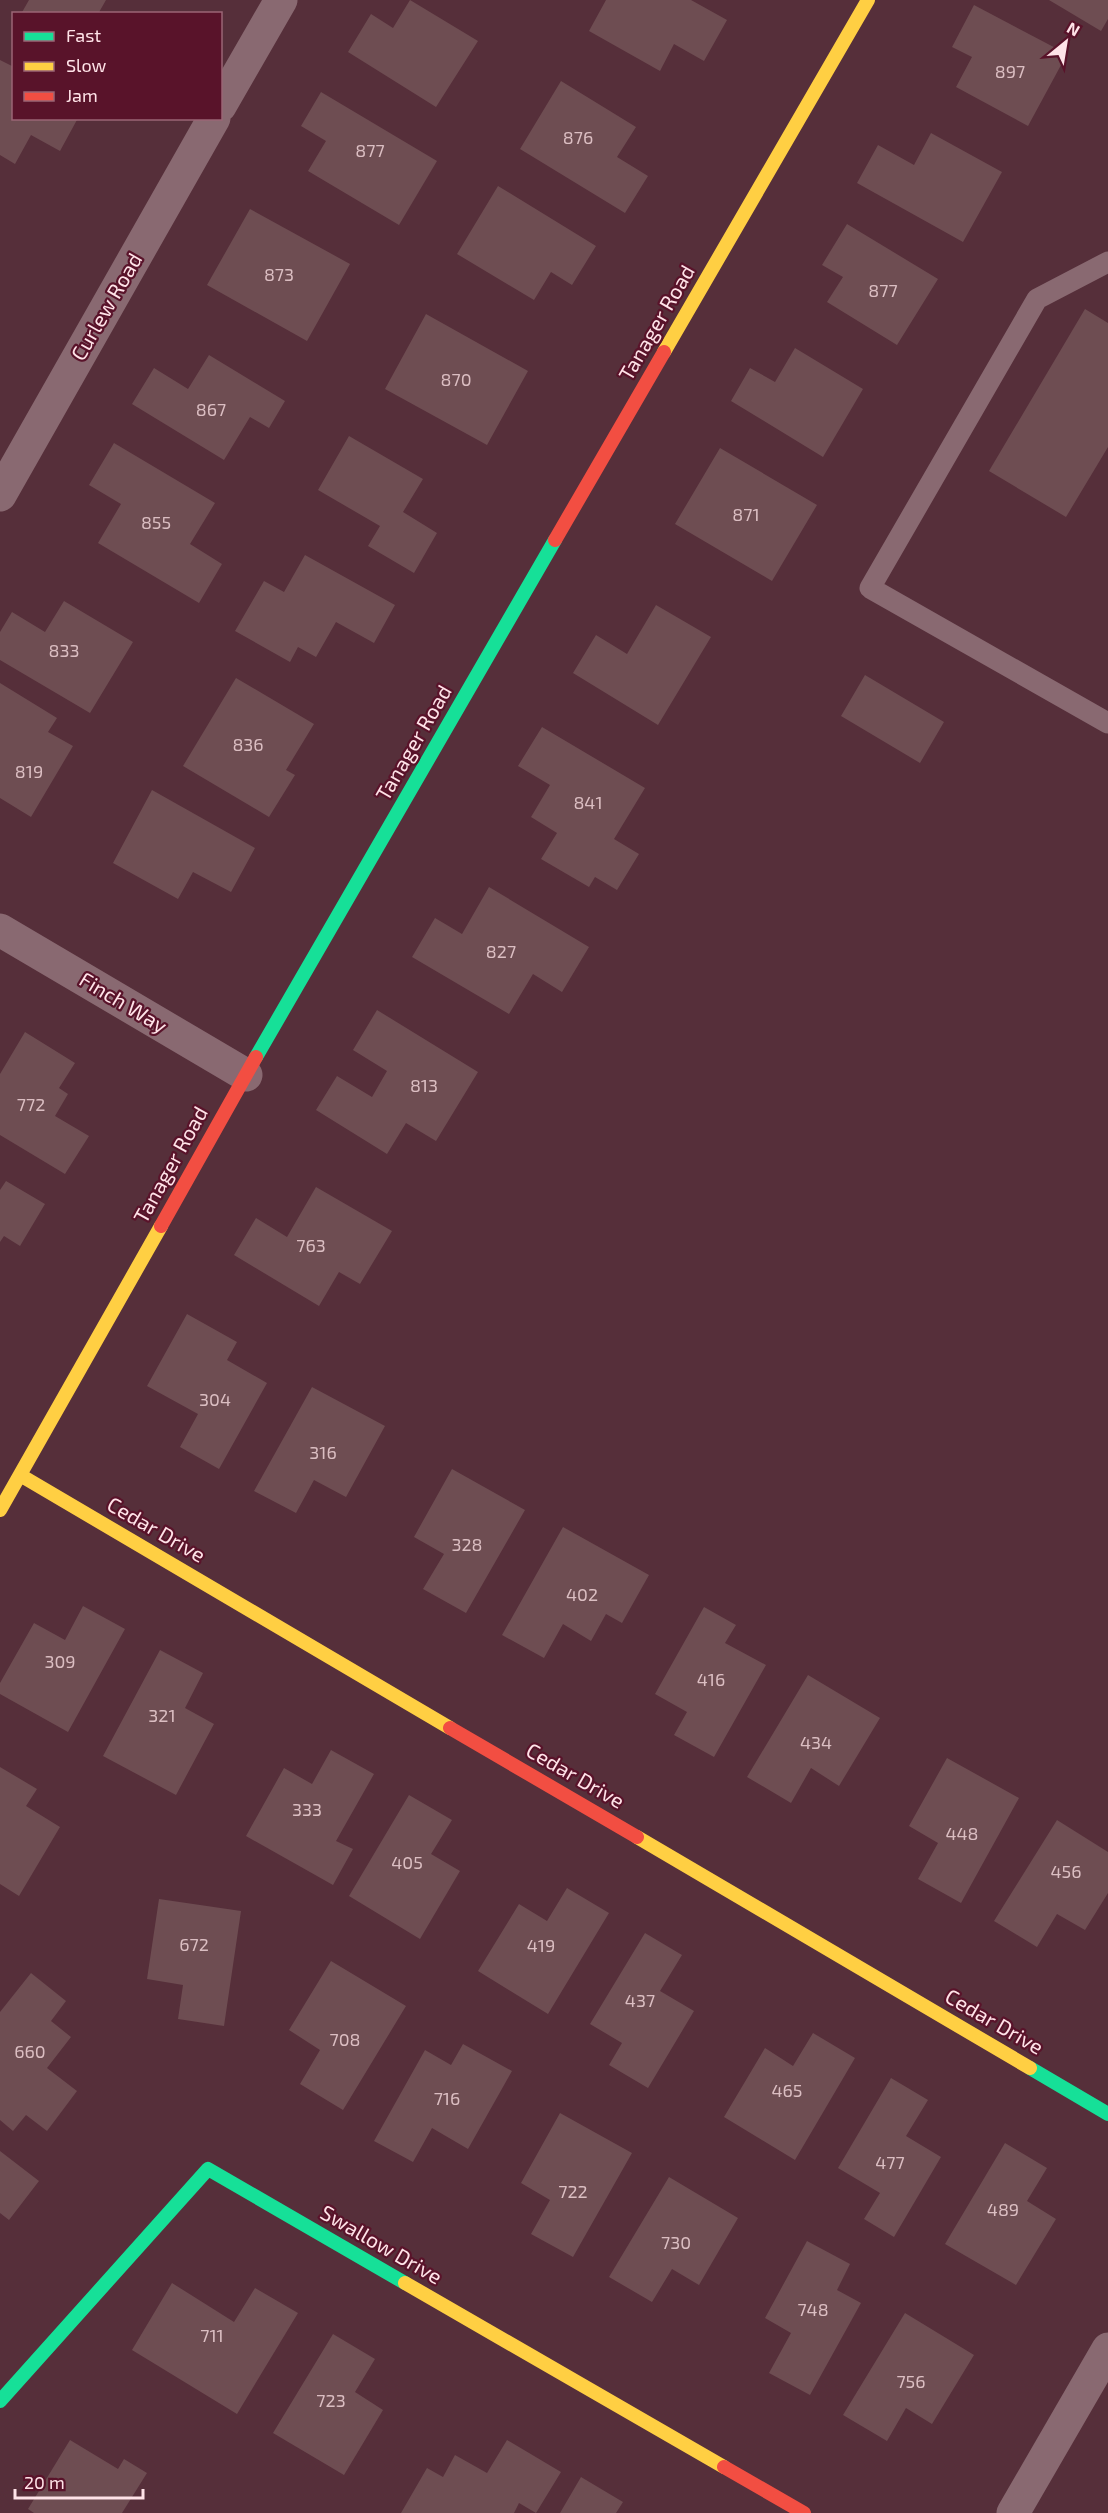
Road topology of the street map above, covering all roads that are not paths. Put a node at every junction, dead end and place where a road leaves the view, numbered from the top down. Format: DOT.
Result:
graph roads {
  1 [pos="281,0"];
  2 [pos="868,0"];
  3 [pos="222,103"];
  4 [pos="212,120"];
  5 [pos="1108,262"];
  6 [pos="0,495"];
  7 [pos="1108,723"];
  8 [pos="0,930"];
  9 [pos="246,1075"];
  10 [pos="20,1475"];
  11 [pos="0,1510"];
  12 [pos="1108,2114"];
  13 [pos="1108,2349"];
  14 [pos="0,2401"];
  15 [pos="804,2513"];
  16 [pos="1013,2513"];
  1 -- 3 [label="street"];
  2 -- 9 [label="street, Tanager Road"];
  4 -- 6 [label="street, Curlew Road"];
  5 -- 7 [label="lane"];
  8 -- 9 [label="street, Finch Way"];
  9 -- 10 [label="street, Tanager Road"];
  10 -- 11 [label="street, Tanager Road"];
  10 -- 12 [label="street, Cedar Drive"];
  13 -- 16 [label="street"];
  14 -- 15 [label="street, Swallow Drive"];
}
